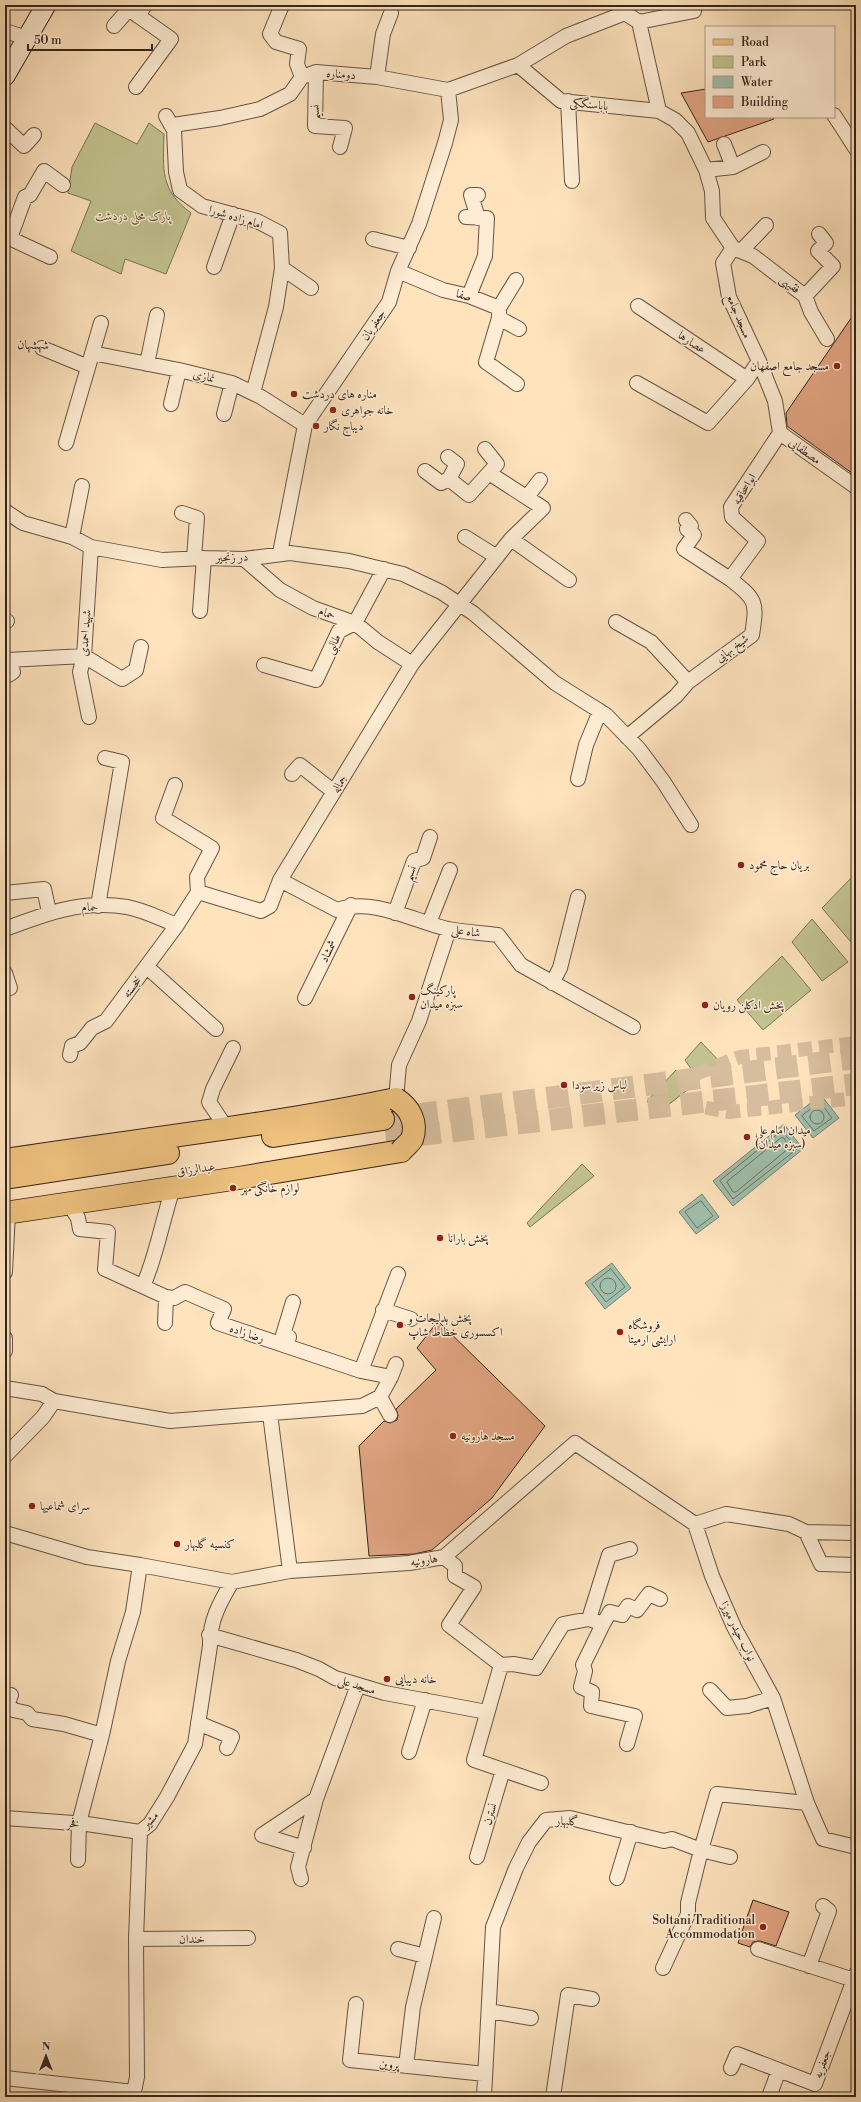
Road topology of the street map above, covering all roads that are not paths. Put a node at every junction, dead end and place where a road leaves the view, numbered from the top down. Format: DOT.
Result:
graph roads {
  1 [pos="46,5"];
  2 [pos="282,5"];
  3 [pos="134,9"];
  4 [pos="623,9"];
  5 [pos="694,11"];
  6 [pos="391,13"];
  7 [pos="639,22"];
  8 [pos="114,26"];
  9 [pos="5,30"];
  10 [pos="27,38"];
  11 [pos="518,64"];
  12 [pos="316,72"];
  13 [pos="5,76"];
  14 [pos="302,77"];
  15 [pos="377,77"];
  16 [pos="136,87"];
  17 [pos="448,90"];
  18 [pos="568,102"];
  19 [pos="659,111"];
  20 [pos="835,116"];
  21 [pos="5,128"];
  22 [pos="34,135"];
  23 [pos="724,144"];
  24 [pos="340,147"];
  25 [pos="856,148"];
  26 [pos="763,152"];
  27 [pos="733,167"];
  28 [pos="706,170"];
  29 [pos="572,181"];
  30 [pos="63,185"];
  31 [pos="478,195"];
  32 [pos="233,214"];
  33 [pos="766,225"];
  34 [pos="819,234"];
  35 [pos="8,237"];
  36 [pos="373,239"];
  37 [pos="409,248"];
  38 [pos="737,250"];
  39 [pos="50,257"];
  40 [pos="214,267"];
  41 [pos="282,268"];
  42 [pos="398,271"];
  43 [pos="516,280"];
  44 [pos="311,288"];
  45 [pos="469,296"];
  46 [pos="805,296"];
  47 [pos="638,306"];
  48 [pos="500,313"];
  49 [pos="157,315"];
  50 [pos="101,323"];
  51 [pos="519,328"];
  52 [pos="826,339"];
  53 [pos="42,348"];
  54 [pos="92,352"];
  55 [pos="759,360"];
  56 [pos="147,364"];
  57 [pos="88,367"];
  58 [pos="179,370"];
  59 [pos="747,379"];
  60 [pos="232,383"];
  61 [pos="636,383"];
  62 [pos="517,384"];
  63 [pos="253,393"];
  64 [pos="775,401"];
  65 [pos="171,404"];
  66 [pos="224,414"];
  67 [pos="305,425"];
  68 [pos="780,433"];
  69 [pos="66,444"];
  70 [pos="485,449"];
  71 [pos="448,457"];
  72 [pos="425,471"];
  73 [pos="489,473"];
  74 [pos="449,479"];
  75 [pos="540,480"];
  76 [pos="82,486"];
  77 [pos="856,487"];
  78 [pos="526,497"];
  79 [pos="5,511"];
  80 [pos="182,513"];
  81 [pos="686,520"];
  82 [pos="72,537"];
  83 [pos="465,537"];
  84 [pos="511,539"];
  85 [pos="91,547"];
  86 [pos="280,553"];
  87 [pos="497,557"];
  88 [pos="199,558"];
  89 [pos="244,559"];
  90 [pos="384,569"];
  91 [pos="730,579"];
  92 [pos="569,580"];
  93 [pos="459,604"];
  94 [pos="200,611"];
  95 [pos="616,622"];
  96 [pos="355,623"];
  97 [pos="141,647"];
  98 [pos="84,656"];
  99 [pos="6,657"];
  100 [pos="412,664"];
  101 [pos="264,665"];
  102 [pos="5,677"];
  103 [pos="688,682"];
  104 [pos="600,711"];
  105 [pos="90,717"];
  106 [pos="627,737"];
  107 [pos="105,758"];
  108 [pos="292,774"];
  109 [pos="578,779"];
  110 [pos="175,786"];
  111 [pos="334,792"];
  112 [pos="691,825"];
  113 [pos="430,837"];
  114 [pos="450,870"];
  115 [pos="280,880"];
  116 [pos="198,892"];
  117 [pos="5,893"];
  118 [pos="578,897"];
  119 [pos="351,905"];
  120 [pos="98,906"];
  121 [pos="49,912"];
  122 [pos="395,913"];
  123 [pos="429,923"];
  124 [pos="177,925"];
  125 [pos="5,929"];
  126 [pos="449,929"];
  127 [pos="147,966"];
  128 [pos="5,973"];
  129 [pos="552,982"];
  130 [pos="10,988"];
  131 [pos="305,998"];
  132 [pos="633,1027"];
  133 [pos="216,1028"];
  134 [pos="233,1048"];
  135 [pos="70,1055"];
  136 [pos="396,1098"];
  137 [pos="227,1129"];
  138 [pos="390,1136"];
  139 [pos="5,1160"];
  140 [pos="5,1178"];
  141 [pos="173,1188"];
  142 [pos="69,1204"];
  143 [pos="6,1209"];
  144 [pos="5,1272"];
  145 [pos="398,1274"];
  146 [pos="143,1286"];
  147 [pos="166,1297"];
  148 [pos="293,1302"];
  149 [pos="383,1310"];
  150 [pos="411,1319"];
  151 [pos="165,1323"];
  152 [pos="5,1338"];
  153 [pos="286,1346"];
  154 [pos="5,1351"];
  155 [pos="362,1370"];
  156 [pos="5,1388"];
  157 [pos="380,1397"];
  158 [pos="54,1401"];
  159 [pos="270,1414"];
  160 [pos="390,1415"];
  161 [pos="5,1456"];
  162 [pos="695,1524"];
  163 [pos="806,1532"];
  164 [pos="5,1533"];
  165 [pos="856,1533"];
  166 [pos="630,1549"];
  167 [pos="444,1556"];
  168 [pos="140,1565"];
  169 [pos="856,1565"];
  170 [pos="290,1571"];
  171 [pos="232,1582"];
  172 [pos="660,1599"];
  173 [pos="589,1619"];
  174 [pos="603,1624"];
  175 [pos="209,1634"];
  176 [pos="501,1665"];
  177 [pos="358,1685"];
  178 [pos="710,1690"];
  179 [pos="11,1695"];
  180 [pos="773,1698"];
  181 [pos="425,1700"];
  182 [pos="487,1712"];
  183 [pos="198,1723"];
  184 [pos="102,1735"];
  185 [pos="627,1744"];
  186 [pos="226,1748"];
  187 [pos="409,1752"];
  188 [pos="503,1770"];
  189 [pos="541,1783"];
  190 [pos="316,1799"];
  191 [pos="807,1803"];
  192 [pos="5,1818"];
  193 [pos="79,1823"];
  194 [pos="140,1832"];
  195 [pos="631,1832"];
  196 [pos="304,1848"];
  197 [pos="856,1848"];
  198 [pos="701,1850"];
  199 [pos="730,1857"];
  200 [pos="477,1858"];
  201 [pos="78,1860"];
  202 [pos="617,1878"];
  203 [pos="301,1879"];
  204 [pos="822,1906"];
  205 [pos="434,1918"];
  206 [pos="248,1938"];
  207 [pos="136,1939"];
  208 [pos="398,1949"];
  209 [pos="758,1949"];
  210 [pos="425,1956"];
  211 [pos="810,1966"];
  212 [pos="663,1968"];
  213 [pos="855,1977"];
  214 [pos="592,1999"];
  215 [pos="356,2004"];
  216 [pos="489,2011"];
  217 [pos="531,2018"];
  218 [pos="406,2066"];
  219 [pos="731,2068"];
  220 [pos="779,2070"];
  221 [pos="485,2074"];
  222 [pos="5,2078"];
  223 [pos="133,2095"];
  224 [pos="484,2097"];
  225 [pos="553,2097"];
  226 [pos="769,2097"];
  1 -- 10 [label="street"];
  2 -- 14 [label="street"];
  3 -- 8 [label="street"];
  3 -- 16 [label="street"];
  4 -- 7 [label="street"];
  4 -- 11 [label="street"];
  5 -- 7 [label="street"];
  6 -- 15 [label="street"];
  7 -- 19 [label="street"];
  9 -- 10 [label="street"];
  10 -- 13 [label="street"];
  11 -- 17 [label="street"];
  11 -- 18 [label="street, باباسنگکی"];
  12 -- 14 [label="street, دومناره"];
  12 -- 15 [label="street, دومناره"];
  12 -- 24 [label="street, نسیم"];
  14 -- 32 [label="street, امام زاده شورا"];
  15 -- 17 [label="street, دومناره"];
  17 -- 37 [label="street, جعفریان"];
  18 -- 19 [label="street, باباسنگکی"];
  18 -- 29 [label="street"];
  19 -- 28 [label="street"];
  20 -- 25 [label="street"];
  21 -- 22 [label="street"];
  23 -- 27 [label="street"];
  26 -- 27 [label="street"];
  27 -- 28 [label="street"];
  28 -- 38 [label="street"];
  30 -- 35 [label="street"];
  31 -- 45 [label="street"];
  32 -- 40 [label="street"];
  32 -- 41 [label="street, امام زاده شورا"];
  33 -- 38 [label="street, مسجد جامع"];
  34 -- 46 [label="street"];
  35 -- 39 [label="street"];
  36 -- 37 [label="street"];
  37 -- 42 [label="street, جعفریان"];
  38 -- 46 [label="street, فقیهی"];
  38 -- 55 [label="street, مسجد جامع"];
  41 -- 44 [label="street"];
  41 -- 63 [label="street, امام زاده شورا"];
  42 -- 45 [label="street, صفا"];
  42 -- 67 [label="street, جعفریان"];
  43 -- 48 [label="street"];
  45 -- 48 [label="street, صفا"];
  46 -- 52 [label="street, فقیهی"];
  47 -- 59 [label="street, عصارها"];
  48 -- 51 [label="street, صفا"];
  48 -- 62 [label="street"];
  49 -- 56 [label="street"];
  50 -- 54 [label="street"];
  53 -- 57 [label="street"];
  54 -- 56 [label="street, نمازی"];
  54 -- 57 [label="street"];
  55 -- 59 [label="street"];
  55 -- 64 [label="street, مسجد جامع"];
  56 -- 58 [label="street, نمازی"];
  57 -- 69 [label="street"];
  58 -- 60 [label="street, نمازی"];
  58 -- 65 [label="street"];
  59 -- 61 [label="street"];
  60 -- 63 [label="street, نمازی"];
  60 -- 66 [label="street"];
  63 -- 67 [label="street, نمازی"];
  64 -- 68 [label="street, مصطفایی"];
  67 -- 86 [label="street, جعفریان"];
  68 -- 77 [label="street, مصطفایی"];
  68 -- 91 [label="street, ابواسحاقیه"];
  70 -- 73 [label="street"];
  71 -- 74 [label="street"];
  72 -- 74 [label="street"];
  73 -- 74 [label="street"];
  73 -- 78 [label="street"];
  75 -- 78 [label="street"];
  76 -- 82 [label="street"];
  78 -- 84 [label="street, جماله"];
  79 -- 82 [label="street, در زنجیر"];
  80 -- 88 [label="street"];
  81 -- 91 [label="street, شیخ بهایی"];
  82 -- 85 [label="street, در زنجیر"];
  83 -- 87 [label="street"];
  84 -- 87 [label="street, جماله"];
  84 -- 92 [label="street"];
  85 -- 88 [label="street, در زنجیر"];
  85 -- 98 [label="street, شهید احمدی"];
  86 -- 89 [label="street, در زنجیر"];
  86 -- 90 [label="street, در زنجیر"];
  87 -- 93 [label="street, جماله"];
  88 -- 89 [label="street, در زنجیر"];
  88 -- 94 [label="street"];
  89 -- 96 [label="street, حمام"];
  90 -- 93 [label="street, در زنجیر"];
  90 -- 96 [label="street"];
  91 -- 103 [label="street, شیخ بهایی"];
  93 -- 100 [label="street, جماله"];
  93 -- 104 [label="street"];
  95 -- 103 [label="street"];
  96 -- 100 [label="street, حمام"];
  96 -- 101 [label="street, طالبی"];
  97 -- 98 [label="street"];
  98 -- 99 [label="street"];
  98 -- 105 [label="street, شهید احمدی"];
  99 -- 102 [label="street"];
  100 -- 111 [label="street, جماله"];
  103 -- 106 [label="street, شیخ بهایی"];
  104 -- 106 [label="street"];
  104 -- 109 [label="street"];
  106 -- 112 [label="street"];
  107 -- 120 [label="street"];
  108 -- 111 [label="street"];
  110 -- 116 [label="street"];
  111 -- 115 [label="street, جماله"];
  113 -- 122 [label="street, نسیم"];
  114 -- 123 [label="street"];
  115 -- 116 [label="street, جماله"];
  115 -- 119 [label="street, شاه علی"];
  116 -- 124 [label="street"];
  117 -- 121 [label="street"];
  118 -- 129 [label="street"];
  119 -- 122 [label="street, شاه علی"];
  119 -- 131 [label="street, شمشاد"];
  120 -- 121 [label="street, حمام"];
  120 -- 124 [label="street, حمام"];
  121 -- 125 [label="street, حمام"];
  122 -- 123 [label="street, شاه علی"];
  123 -- 126 [label="street, شاه علی"];
  124 -- 127 [label="street"];
  126 -- 129 [label="street, شاه علی"];
  126 -- 136 [label="street"];
  127 -- 133 [label="street, خجسته"];
  127 -- 135 [label="street, خجسته"];
  128 -- 130 [label="street"];
  129 -- 132 [label="street, شاه علی"];
  134 -- 137 [label="street"];
  136 -- 137 [label="main road"];
  136 -- 138 [label="main road, bridge"];
  137 -- 139 [label="main road"];
  138 -- 140 [label="main road, عبدالرزاق"];
  138 -- 141 [label="main road"];
  138 -- 143 [label="main road, عبدالرزاق"];
  141 -- 142 [label="main road"];
  141 -- 146 [label="street"];
  142 -- 143 [label="main road"];
  142 -- 146 [label="street"];
  143 -- 144 [label="street"];
  145 -- 149 [label="street"];
  146 -- 147 [label="street"];
  147 -- 151 [label="street"];
  147 -- 153 [label="street, رضا زاده"];
  148 -- 153 [label="street"];
  149 -- 150 [label="street"];
  149 -- 155 [label="street"];
  152 -- 154 [label="street"];
  153 -- 155 [label="street, رضا زاده"];
  155 -- 157 [label="street, رضا زاده"];
  156 -- 158 [label="street"];
  157 -- 159 [label="street"];
  157 -- 160 [label="street"];
  158 -- 159 [label="street"];
  158 -- 161 [label="street"];
  159 -- 170 [label="street"];
  162 -- 163 [label="street"];
  162 -- 167 [label="street, هارونیه"];
  162 -- 180 [label="street, نواب حیدر میرزا"];
  163 -- 165 [label="street"];
  163 -- 169 [label="street"];
  164 -- 168 [label="street"];
  166 -- 173 [label="street"];
  167 -- 170 [label="street, هارونیه"];
  167 -- 176 [label="street"];
  168 -- 171 [label="street"];
  168 -- 184 [label="street"];
  170 -- 171 [label="street, هارونیه"];
  171 -- 175 [label="street, مشیر"];
  172 -- 174 [label="street"];
  173 -- 174 [label="street"];
  173 -- 176 [label="street"];
  174 -- 185 [label="street"];
  175 -- 177 [label="street, مسجد علی"];
  175 -- 183 [label="street, مشیر"];
  176 -- 182 [label="street"];
  177 -- 181 [label="street, مسجد علی"];
  177 -- 190 [label="street"];
  178 -- 180 [label="street"];
  179 -- 184 [label="street"];
  180 -- 191 [label="street, نواب حیدر میرزا"];
  181 -- 182 [label="street, مسجد علی"];
  181 -- 187 [label="street"];
  182 -- 188 [label="street"];
  183 -- 186 [label="street"];
  183 -- 194 [label="street, مشیر"];
  184 -- 193 [label="street"];
  188 -- 189 [label="street"];
  188 -- 200 [label="street, نسترن"];
  190 -- 196 [label="street"];
  190 -- 196 [label="street"];
  191 -- 197 [label="street, نواب حیدر میرزا"];
  191 -- 198 [label="street"];
  192 -- 193 [label="street, فخر"];
  193 -- 194 [label="street, فخر"];
  193 -- 201 [label="street"];
  194 -- 207 [label="street, مشیر"];
  195 -- 198 [label="street, گلبهار"];
  195 -- 202 [label="street"];
  195 -- 216 [label="street, گلبهار"];
  196 -- 203 [label="street"];
  198 -- 199 [label="street, گلبهار"];
  198 -- 212 [label="street"];
  204 -- 211 [label="street"];
  205 -- 210 [label="street"];
  206 -- 207 [label="street, خندان"];
  207 -- 223 [label="street, مشیر"];
  208 -- 210 [label="street"];
  209 -- 211 [label="street"];
  210 -- 218 [label="street"];
  211 -- 213 [label="street"];
  213 -- 220 [label="street, جعفریه"];
  214 -- 225 [label="street"];
  215 -- 218 [label="street, پروین"];
  216 -- 217 [label="street"];
  216 -- 221 [label="street, گلبهار"];
  218 -- 221 [label="street, پروین"];
  219 -- 220 [label="street, جعفریه"];
  220 -- 226 [label="street"];
  221 -- 224 [label="street, گلبهار"];
  222 -- 223 [label="street"];
}
